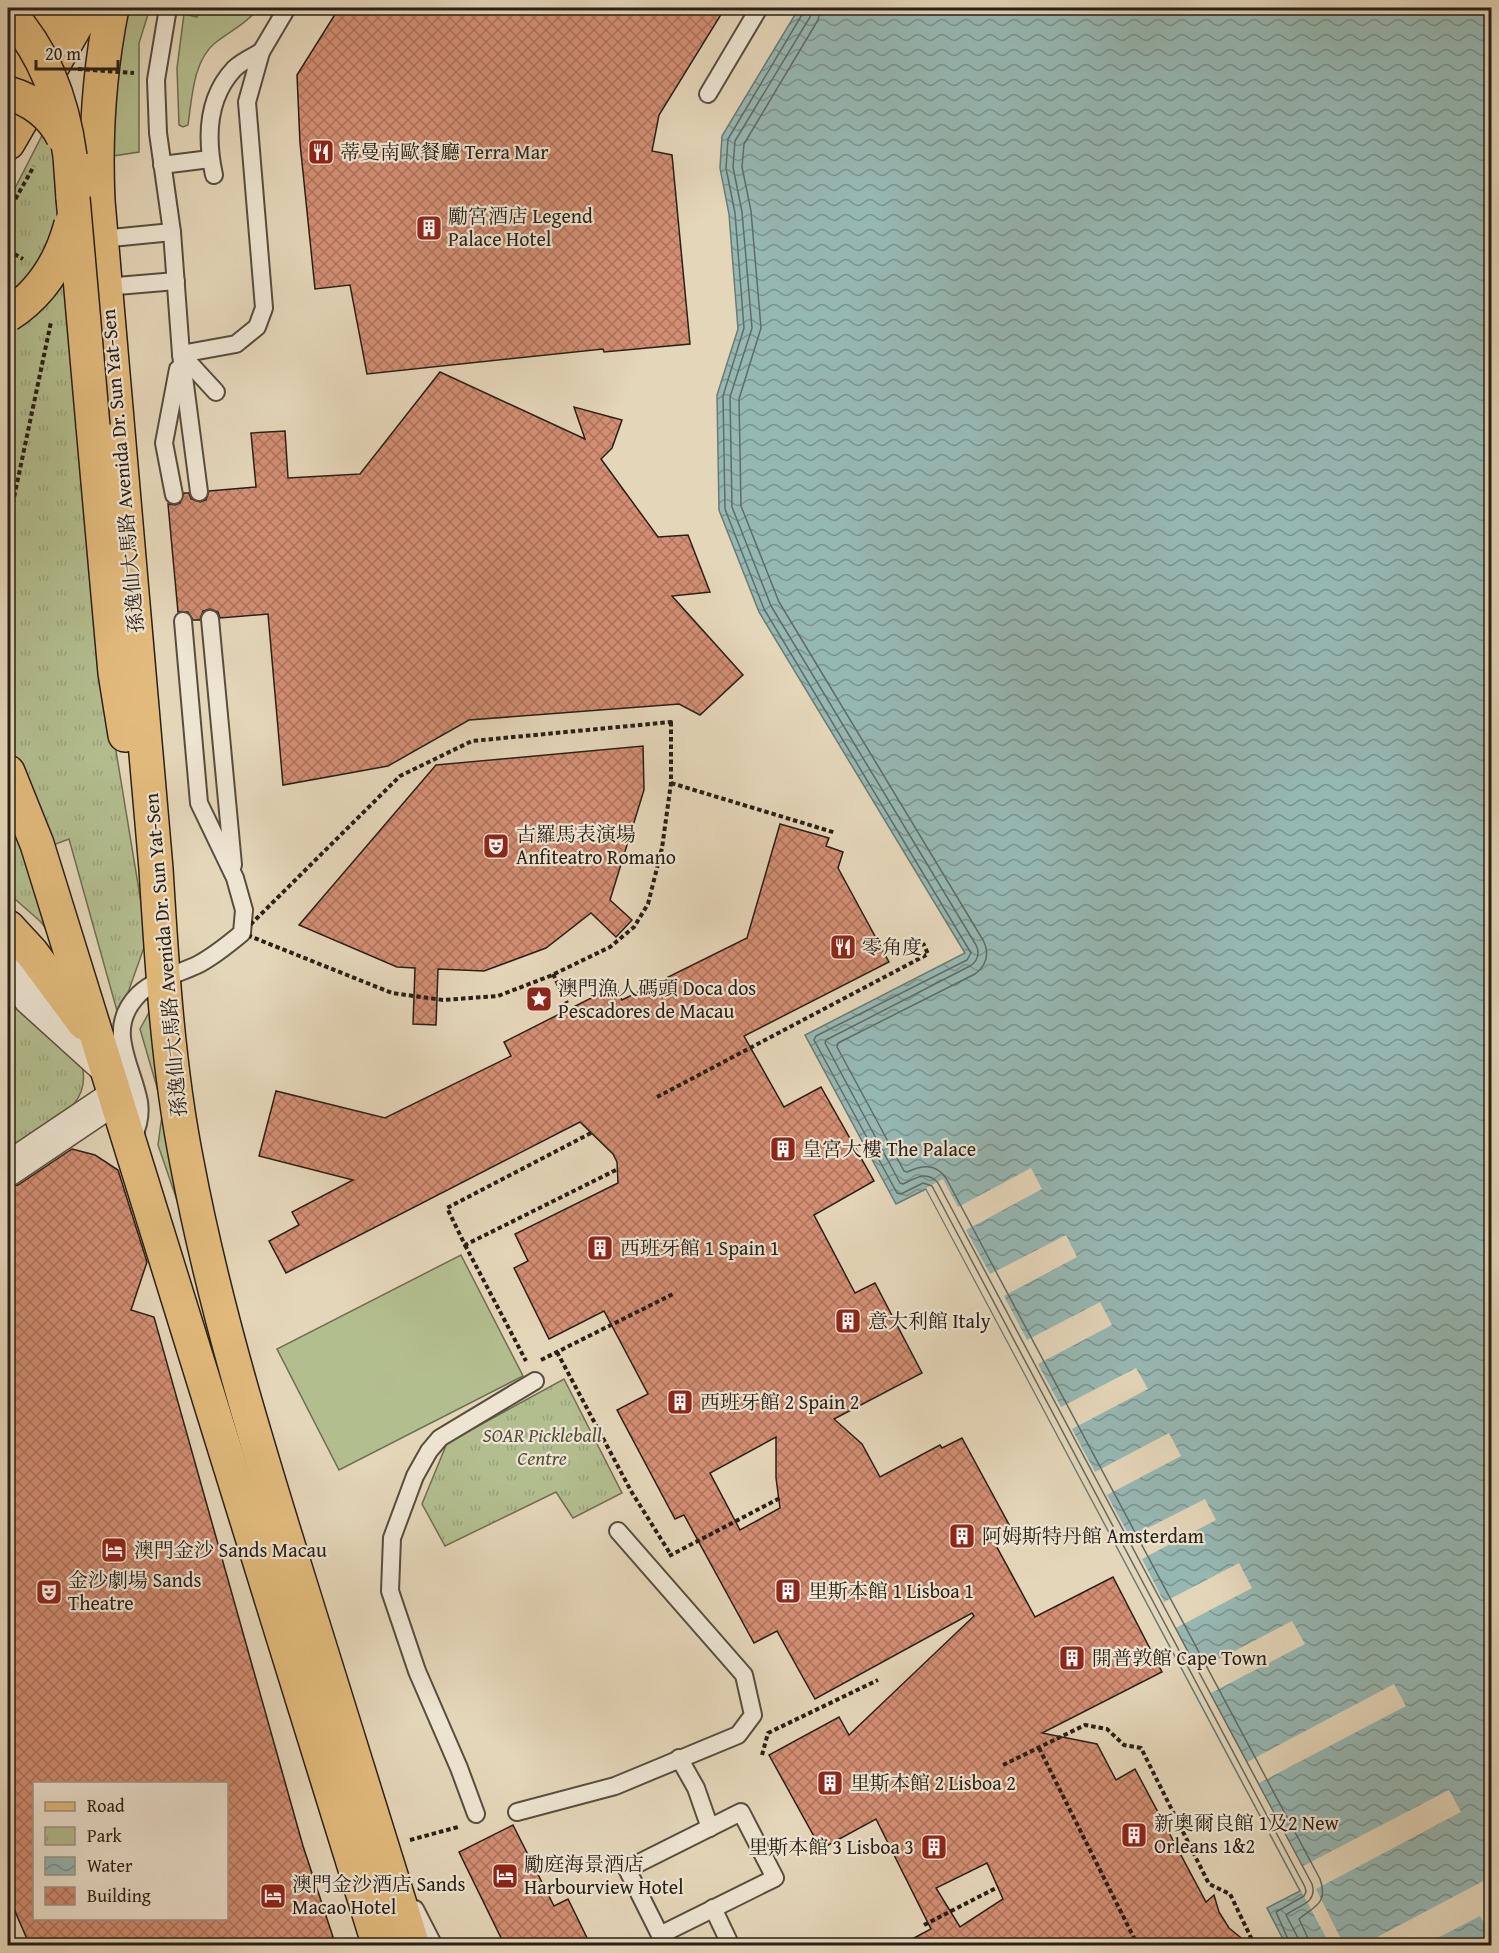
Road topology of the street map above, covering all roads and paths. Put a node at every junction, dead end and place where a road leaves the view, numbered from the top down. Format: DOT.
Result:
graph roads {
  1 [pos="52,8"];
  2 [pos="86,8"];
  3 [pos="112,8"];
  4 [pos="168,8"];
  5 [pos="287,8"];
  6 [pos="759,8"];
  7 [pos="8,12"];
  8 [pos="20,49"];
  9 [pos="261,52"];
  10 [pos="78,69"];
  11 [pos="134,73"];
  12 [pos="8,85"];
  13 [pos="8,93"];
  14 [pos="708,94"];
  15 [pos="8,142"];
  16 [pos="69,156"];
  17 [pos="162,165"];
  18 [pos="34,166"];
  19 [pos="73,198"];
  20 [pos="8,212"];
  21 [pos="172,232"];
  22 [pos="101,239"];
  23 [pos="176,281"];
  24 [pos="105,287"];
  25 [pos="8,315"];
  26 [pos="53,316"];
  27 [pos="181,354"];
  28 [pos="216,392"];
  29 [pos="199,492"];
  30 [pos="174,495"];
  31 [pos="8,526"];
  32 [pos="210,619"];
  33 [pos="183,621"];
  34 [pos="8,772"];
  35 [pos="671,783"];
  36 [pos="836,833"];
  37 [pos="235,878"];
  38 [pos="8,927"];
  39 [pos="242,933"];
  40 [pos="923,943"];
  41 [pos="8,967"];
  42 [pos="553,974"];
  43 [pos="163,979"];
  44 [pos="567,1003"];
  45 [pos="101,1053"];
  46 [pos="115,1097"];
  47 [pos="657,1097"];
  48 [pos="591,1133"];
  49 [pos="130,1144"];
  50 [pos="8,1169"];
  51 [pos="618,1169"];
  52 [pos="465,1245"];
  53 [pos="675,1293"];
  54 [pos="557,1352"];
  55 [pos="532,1374"];
  56 [pos="780,1498"];
  57 [pos="618,1531"];
  58 [pos="671,1555"];
  59 [pos="650,1567"];
  60 [pos="878,1680"];
  61 [pos="1038,1748"];
  62 [pos="762,1755"];
  63 [pos="678,1758"];
  64 [pos="1003,1765"];
  65 [pos="517,1812"];
  66 [pos="476,1814"];
  67 [pos="461,1826"];
  68 [pos="710,1828"];
  69 [pos="382,1847"];
  70 [pos="998,1887"];
  71 [pos="713,1908"];
  72 [pos="924,1925"];
  73 [pos="1135,1940"];
  74 [pos="379,1946"];
  75 [pos="413,1946"];
  76 [pos="434,1946"];
  77 [pos="731,1946"];
  78 [pos="1255,1946"];
  1 -- 8 [label="main road"];
  2 -- 15 [label="main road"];
  3 -- 22 [label="main road, 孫逸仙大馬路 Avenida Dr. Sun Yat-Sen"];
  4 -- 17 [label="lane"];
  5 -- 9 [label="lane"];
  6 -- 14 [label="lane"];
  7 -- 16 [label="main road, bridge"];
  8 -- 12 [label="main road"];
  9 -- 17 [label="lane"];
  9 -- 27 [label="lane"];
  10 -- 11 [label="path, bridge"];
  13 -- 16 [label="main road, bridge"];
  16 -- 19 [label="main road"];
  17 -- 21 [label="lane"];
  18 -- 20 [label="path"];
  19 -- 25 [label="main road, bridge"];
  19 -- 43 [label="main road, bridge"];
  21 -- 22 [label="lane"];
  21 -- 23 [label="lane"];
  22 -- 24 [label="main road, 孫逸仙大馬路 Avenida Dr. Sun Yat-Sen"];
  23 -- 24 [label="lane"];
  23 -- 27 [label="lane"];
  24 -- 43 [label="main road, 孫逸仙大馬路 Avenida Dr. Sun Yat-Sen"];
  26 -- 31 [label="path"];
  27 -- 28 [label="lane"];
  27 -- 29 [label="lane"];
  27 -- 30 [label="lane"];
  32 -- 37 [label="lane"];
  33 -- 37 [label="lane"];
  34 -- 45 [label="main road"];
  35 -- 36 [label="path"];
  35 -- 39 [label="path"];
  35 -- 42 [label="path"];
  37 -- 39 [label="lane"];
  38 -- 45 [label="main road"];
  39 -- 42 [label="path"];
  39 -- 43 [label="lane"];
  40 -- 47 [label="path"];
  41 -- 45 [label="street"];
  42 -- 44 [label="path"];
  43 -- 49 [label="lane"];
  43 -- 69 [label="main road, 孫逸仙大馬路 Avenida Dr. Sun Yat-Sen"];
  45 -- 46 [label="main road"];
  46 -- 49 [label="main road"];
  46 -- 50 [label="street"];
  48 -- 52 [label="path"];
  49 -- 74 [label="main road"];
  51 -- 52 [label="path"];
  52 -- 55 [label="path"];
  53 -- 54 [label="path"];
  54 -- 55 [label="path"];
  54 -- 58 [label="path"];
  55 -- 66 [label="lane"];
  56 -- 58 [label="path"];
  57 -- 59 [label="lane"];
  58 -- 59 [label="path"];
  59 -- 63 [label="lane"];
  60 -- 62 [label="path"];
  61 -- 64 [label="path"];
  61 -- 73 [label="path"];
  61 -- 78 [label="path"];
  63 -- 65 [label="lane"];
  63 -- 68 [label="lane"];
  67 -- 69 [label="path"];
  68 -- 71 [label="lane"];
  68 -- 71 [label="lane"];
  69 -- 75 [label="main road, 孫逸仙大馬路 Avenida Dr. Sun Yat-Sen"];
  69 -- 76 [label="lane"];
  70 -- 72 [label="path"];
  71 -- 77 [label="lane"];
}
